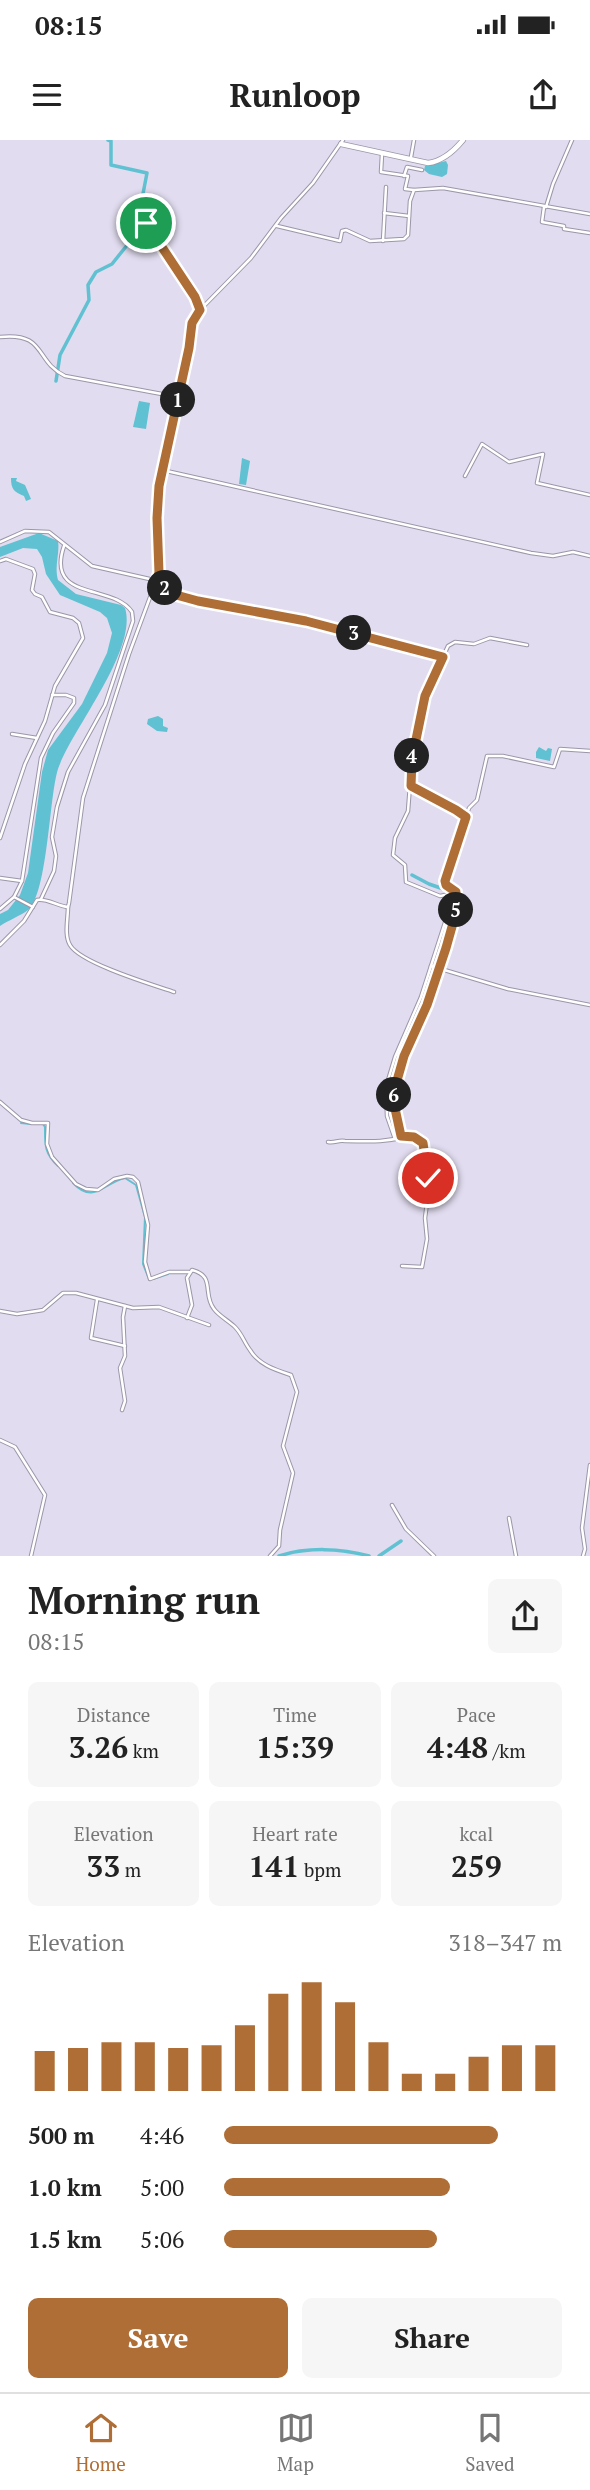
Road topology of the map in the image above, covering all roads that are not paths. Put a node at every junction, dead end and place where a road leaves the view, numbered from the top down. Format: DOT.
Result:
graph roads {
  1 [pos="414,140"];
  2 [pos="463,140"];
  3 [pos="572,140"];
  4 [pos="342,142"];
  5 [pos="382,154"];
  6 [pos="411,160"];
  7 [pos="422,170"];
  8 [pos="404,176"];
  9 [pos="386,187"];
  10 [pos="414,190"];
  11 [pos="545,207"];
  12 [pos="384,214"];
  13 [pos="590,214"];
  14 [pos="142,216"];
  15 [pos="409,216"];
  16 [pos="277,226"];
  17 [pos="590,233"];
  18 [pos="383,241"];
  19 [pos="200,310"];
  20 [pos="0,337"];
  21 [pos="178,397"];
  22 [pos="162,470"];
  23 [pos="466,476"];
  24 [pos="590,495"];
  25 [pos="0,542"];
  26 [pos="64,546"];
  27 [pos="590,556"];
  28 [pos="0,561"];
  29 [pos="156,582"];
  30 [pos="527,645"];
  31 [pos="443,657"];
  32 [pos="52,695"];
  33 [pos="12,734"];
  34 [pos="37,738"];
  35 [pos="590,751"];
  36 [pos="411,786"];
  37 [pos="466,817"];
  38 [pos="0,838"];
  39 [pos="0,878"];
  40 [pos="22,881"];
  41 [pos="14,897"];
  42 [pos="40,900"];
  43 [pos="34,907"];
  44 [pos="68,907"];
  45 [pos="0,909"];
  46 [pos="0,945"];
  47 [pos="431,966"];
  48 [pos="440,969"];
  49 [pos="174,992"];
  50 [pos="590,1005"];
  51 [pos="0,1102"];
  52 [pos="403,1137"];
  53 [pos="395,1139"];
  54 [pos="328,1142"];
  55 [pos="402,1266"];
  56 [pos="189,1272"];
  57 [pos="97,1299"];
  58 [pos="125,1306"];
  59 [pos="0,1311"];
  60 [pos="187,1318"];
  61 [pos="209,1325"];
  62 [pos="124,1346"];
  63 [pos="122,1410"];
  64 [pos="0,1440"];
  65 [pos="590,1465"];
  66 [pos="392,1505"];
  67 [pos="509,1518"];
  68 [pos="31,1556"];
  69 [pos="270,1556"];
  70 [pos="434,1556"];
  71 [pos="516,1556"];
  72 [pos="583,1556"];
  1 -- 6 [label="street"];
  2 -- 6 [label="street"];
  3 -- 11 [label="street"];
  4 -- 5 [label="street"];
  4 -- 16 [label="street"];
  5 -- 6 [label="street"];
  5 -- 8 [label="street"];
  7 -- 8 [label="street"];
  8 -- 10 [label="street"];
  9 -- 12 [label="street"];
  10 -- 11 [label="street"];
  10 -- 15 [label="street"];
  11 -- 13 [label="street"];
  11 -- 17 [label="street"];
  12 -- 15 [label="street"];
  12 -- 18 [label="street"];
  14 -- 19 [label="street"];
  15 -- 18 [label="street"];
  16 -- 18 [label="street"];
  16 -- 19 [label="street"];
  19 -- 21 [label="street"];
  20 -- 21 [label="street"];
  21 -- 22 [label="street"];
  22 -- 27 [label="street"];
  22 -- 29 [label="street"];
  23 -- 24 [label="street"];
  25 -- 26 [label="street"];
  26 -- 29 [label="street"];
  26 -- 42 [label="street"];
  28 -- 32 [label="street"];
  29 -- 31 [label="street"];
  29 -- 44 [label="street"];
  30 -- 31 [label="street"];
  31 -- 36 [label="street"];
  32 -- 34 [label="street"];
  32 -- 40 [label="street"];
  33 -- 34 [label="street"];
  34 -- 38 [label="street"];
  35 -- 37 [label="street"];
  36 -- 37 [label="street"];
  36 -- 47 [label="street"];
  37 -- 48 [label="street"];
  39 -- 40 [label="street"];
  40 -- 41 [label="street"];
  41 -- 43 [label="street"];
  41 -- 45 [label="street"];
  42 -- 43 [label="street"];
  42 -- 44 [label="street"];
  43 -- 46 [label="street"];
  44 -- 49 [label="street"];
  47 -- 48 [label="street"];
  47 -- 53 [label="street"];
  48 -- 50 [label="street"];
  48 -- 52 [label="street"];
  51 -- 56 [label="street"];
  52 -- 53 [label="street"];
  52 -- 55 [label="street"];
  53 -- 54 [label="street"];
  56 -- 60 [label="street"];
  56 -- 69 [label="street"];
  57 -- 58 [label="street"];
  57 -- 59 [label="street"];
  57 -- 62 [label="street"];
  58 -- 60 [label="street"];
  58 -- 62 [label="street"];
  60 -- 61 [label="street"];
  62 -- 63 [label="street"];
  64 -- 68 [label="street"];
  65 -- 72 [label="street"];
  66 -- 70 [label="street"];
  67 -- 71 [label="street"];
}
